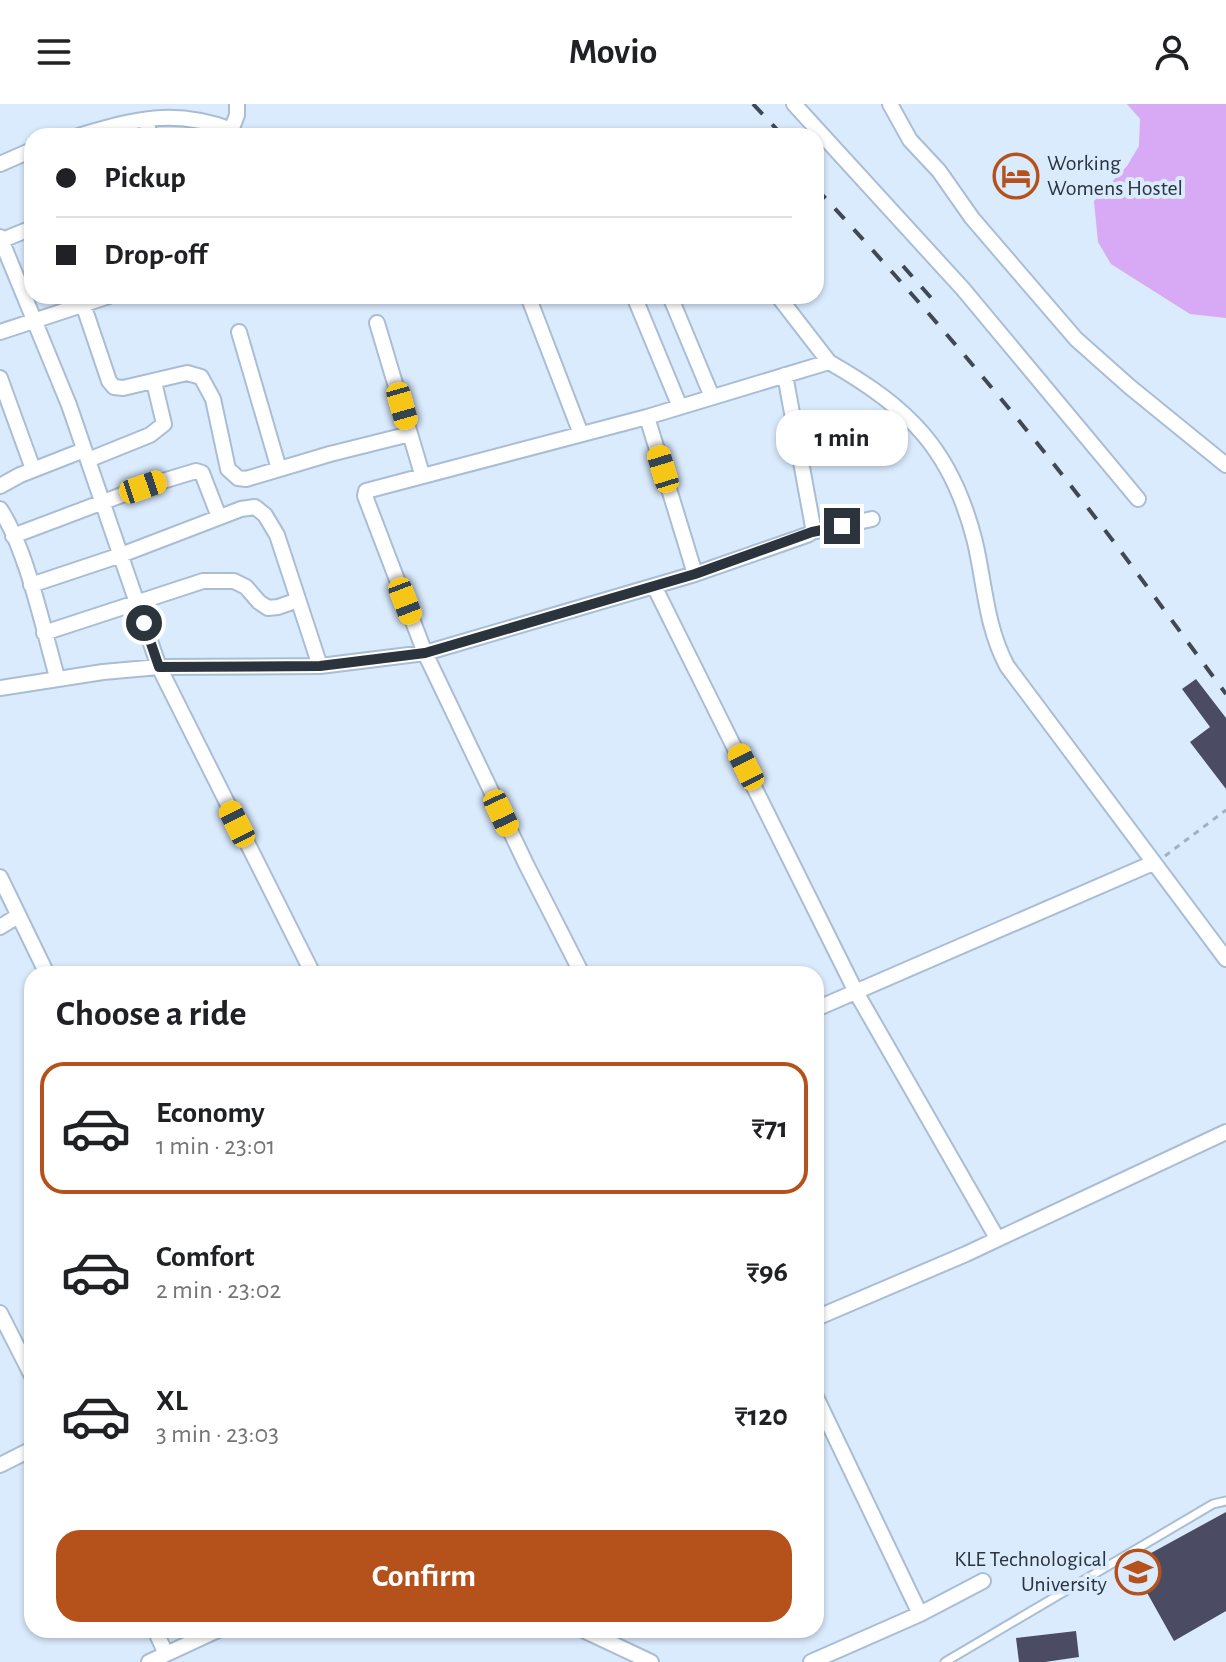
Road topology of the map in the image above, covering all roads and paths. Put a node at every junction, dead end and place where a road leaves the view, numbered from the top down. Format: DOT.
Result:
graph roads {
  1 [pos="237,104"];
  2 [pos="890,104"];
  3 [pos="798,105"];
  4 [pos="146,120"];
  5 [pos="112,128"];
  6 [pos="148,128"];
  7 [pos="219,128"];
  8 [pos="232,128"];
  9 [pos="819,128"];
  10 [pos="824,134"];
  11 [pos="24,154"];
  12 [pos="0,164"];
  13 [pos="24,231"];
  14 [pos="1,239"];
  15 [pos="24,292"];
  16 [pos="29,304"];
  17 [pos="83,304"];
  18 [pos="531,304"];
  19 [pos="637,304"];
  20 [pos="673,304"];
  21 [pos="784,304"];
  22 [pos="36,320"];
  23 [pos="377,323"];
  24 [pos="0,332"];
  25 [pos="239,332"];
  26 [pos="829,362"];
  27 [pos="785,375"];
  28 [pos="0,378"];
  29 [pos="154,382"];
  30 [pos="712,397"];
  31 [pos="680,407"];
  32 [pos="6,412"];
  33 [pos="647,417"];
  34 [pos="410,434"];
  35 [pos="581,434"];
  36 [pos="86,455"];
  37 [pos="1226,465"];
  38 [pos="33,469"];
  39 [pos="279,469"];
  40 [pos="422,474"];
  41 [pos="0,486"];
  42 [pos="1138,499"];
  43 [pos="103,502"];
  44 [pos="0,509"];
  45 [pos="219,517"];
  46 [pos="872,519"];
  47 [pos="812,532"];
  48 [pos="13,536"];
  49 [pos="121,555"];
  50 [pos="695,574"];
  51 [pos="31,585"];
  52 [pos="654,586"];
  53 [pos="298,600"];
  54 [pos="136,601"];
  55 [pos="44,633"];
  56 [pos="425,653"];
  57 [pos="320,666"];
  58 [pos="159,667"];
  59 [pos="57,677"];
  60 [pos="0,688"];
  61 [pos="1226,810"];
  62 [pos="1153,864"];
  63 [pos="0,877"];
  64 [pos="18,916"];
  65 [pos="0,927"];
  66 [pos="1226,959"];
  67 [pos="43,966"];
  68 [pos="309,966"];
  69 [pos="578,966"];
  70 [pos="856,992"];
  71 [pos="824,1006"];
  72 [pos="1226,1132"];
  73 [pos="997,1238"];
  74 [pos="0,1313"];
  75 [pos="824,1314"];
  76 [pos="24,1360"];
  77 [pos="824,1414"];
  78 [pos="24,1453"];
  79 [pos="0,1465"];
  80 [pos="1226,1501"];
  81 [pos="983,1581"];
  82 [pos="920,1614"];
  83 [pos="159,1638"];
  84 [pos="201,1638"];
  85 [pos="600,1638"];
  86 [pos="166,1654"];
  87 [pos="149,1662"];
  88 [pos="651,1662"];
  89 [pos="811,1662"];
  90 [pos="945,1662"];
  1 -- 8 [label="street"];
  2 -- 37 [label="street"];
  3 -- 9 [label="street"];
  4 -- 5 [label="street"];
  4 -- 6 [label="street"];
  4 -- 7 [label="street"];
  10 -- 42 [label="street"];
  11 -- 12 [label="street"];
  13 -- 14 [label="street"];
  14 -- 15 [label="street"];
  16 -- 22 [label="street"];
  17 -- 22 [label="street"];
  17 -- 29 [label="street"];
  18 -- 35 [label="street"];
  19 -- 31 [label="street"];
  20 -- 30 [label="street"];
  21 -- 26 [label="street"];
  22 -- 24 [label="street"];
  22 -- 36 [label="street"];
  23 -- 34 [label="street"];
  25 -- 39 [label="street"];
  26 -- 27 [label="street"];
  26 -- 62 [label="street"];
  27 -- 30 [label="street"];
  27 -- 47 [label="street"];
  28 -- 32 [label="street"];
  29 -- 36 [label="street"];
  29 -- 39 [label="street"];
  30 -- 31 [label="street"];
  31 -- 33 [label="street"];
  32 -- 38 [label="street"];
  33 -- 35 [label="street"];
  33 -- 50 [label="street"];
  34 -- 39 [label="street"];
  34 -- 40 [label="street"];
  35 -- 40 [label="street"];
  36 -- 38 [label="street"];
  36 -- 43 [label="street"];
  38 -- 41 [label="street"];
  40 -- 56 [label="street"];
  43 -- 45 [label="street"];
  43 -- 48 [label="street"];
  43 -- 49 [label="street"];
  44 -- 48 [label="street"];
  45 -- 49 [label="street"];
  45 -- 53 [label="street"];
  46 -- 47 [label="street"];
  47 -- 50 [label="street"];
  48 -- 51 [label="street"];
  49 -- 51 [label="street"];
  49 -- 54 [label="street"];
  50 -- 52 [label="street"];
  51 -- 55 [label="street"];
  52 -- 56 [label="street"];
  52 -- 70 [label="street"];
  53 -- 54 [label="street"];
  53 -- 57 [label="street"];
  54 -- 55 [label="street"];
  54 -- 58 [label="street"];
  55 -- 59 [label="street"];
  56 -- 57 [label="street"];
  56 -- 69 [label="street"];
  57 -- 58 [label="street"];
  58 -- 59 [label="street"];
  58 -- 68 [label="street"];
  59 -- 60 [label="street"];
  61 -- 62 [label="path"];
  62 -- 66 [label="street"];
  62 -- 70 [label="street"];
  63 -- 64 [label="street"];
  64 -- 65 [label="street"];
  64 -- 67 [label="street"];
  70 -- 71 [label="street"];
  70 -- 73 [label="street"];
  72 -- 73 [label="street"];
  73 -- 75 [label="street"];
  74 -- 76 [label="street"];
  77 -- 82 [label="street"];
  78 -- 79 [label="street"];
  80 -- 90 [label="lane"];
  81 -- 82 [label="street"];
  82 -- 89 [label="street"];
  83 -- 86 [label="street"];
  84 -- 86 [label="street"];
  85 -- 88 [label="street"];
  86 -- 87 [label="street"];
}
